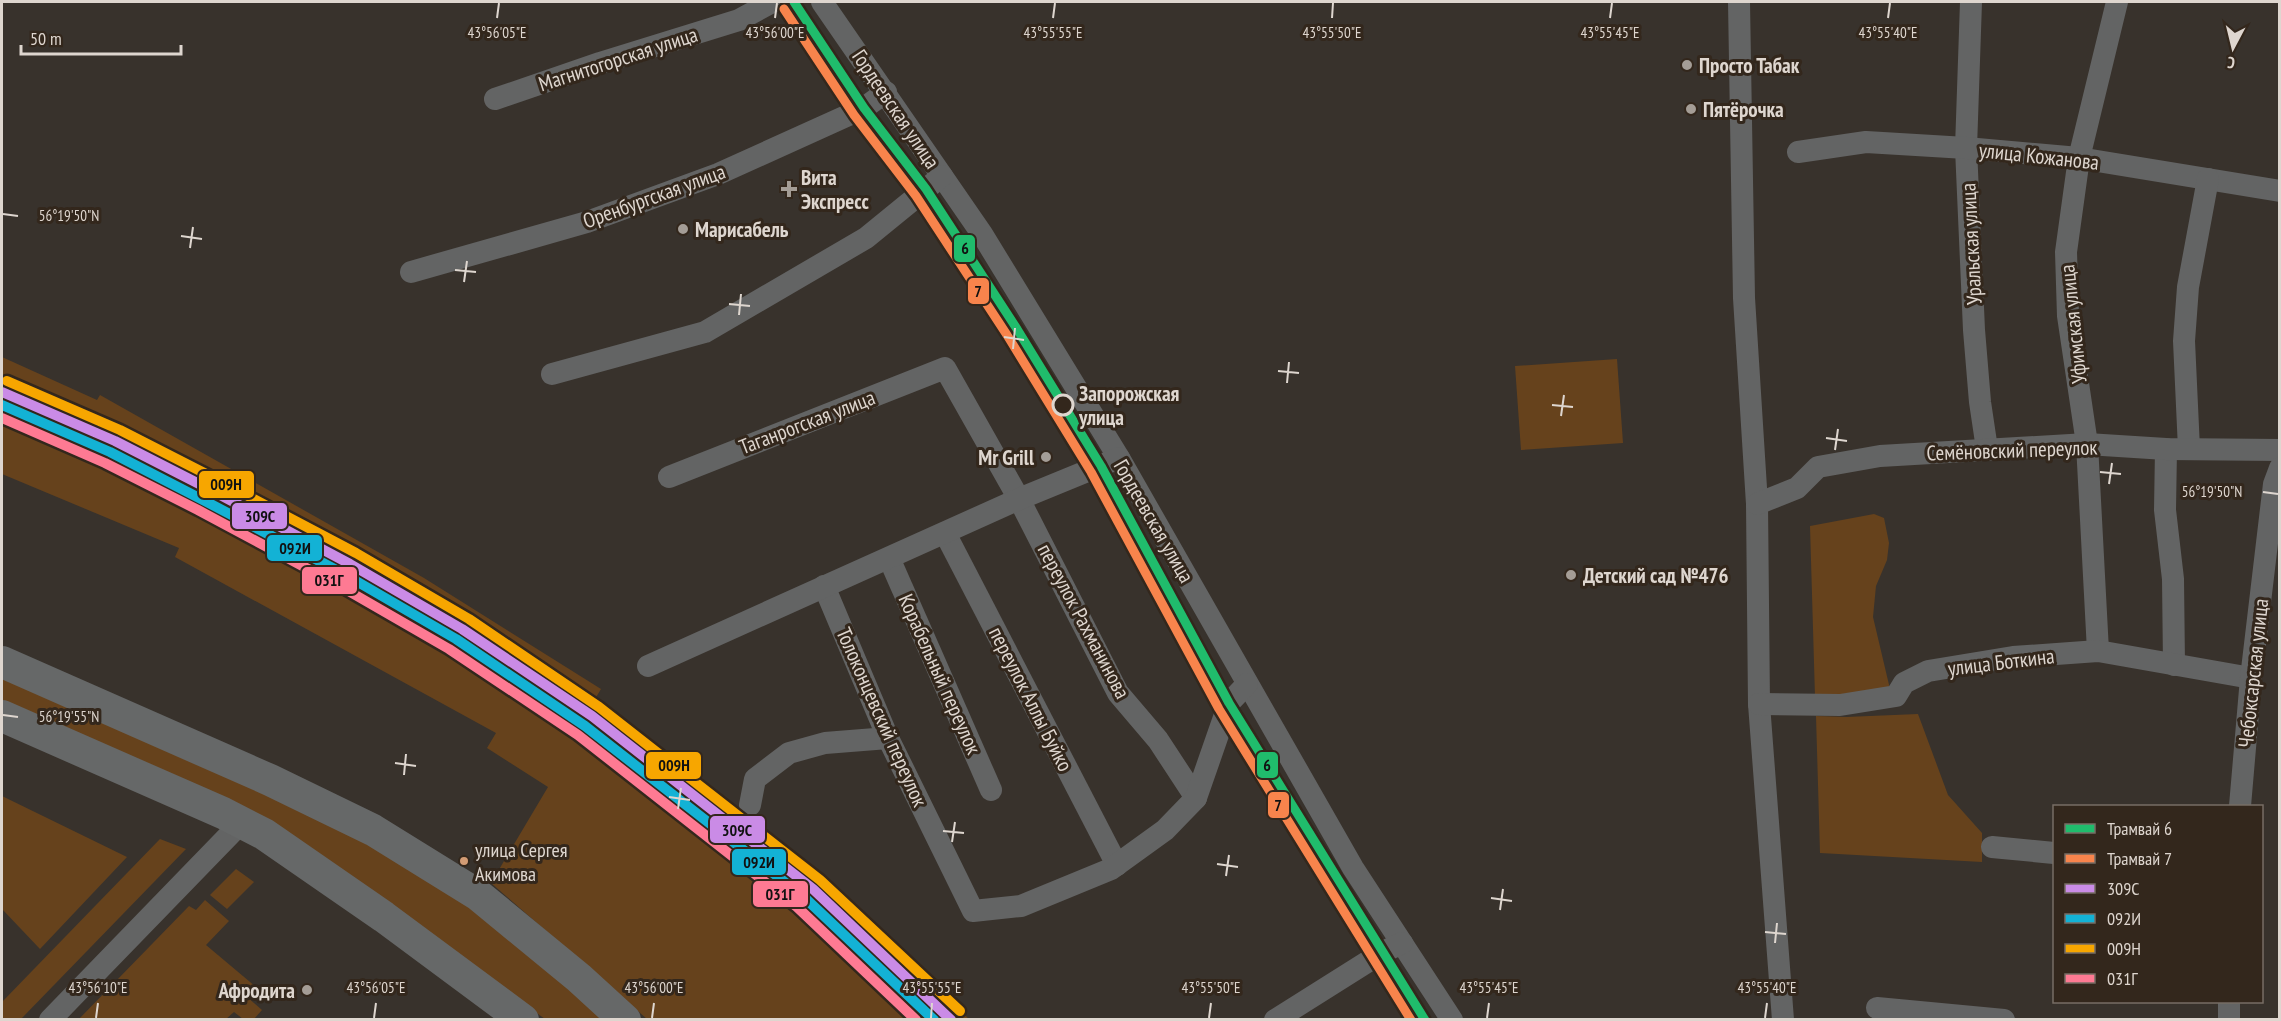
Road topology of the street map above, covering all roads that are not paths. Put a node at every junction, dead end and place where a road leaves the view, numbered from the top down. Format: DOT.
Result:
graph roads {
  1 [pos="772,2"];
  2 [pos="822,2"];
  3 [pos="1739,2"];
  4 [pos="1971,2"];
  5 [pos="2117,2"];
  6 [pos="886,92"];
  7 [pos="495,99"];
  8 [pos="1966,148"];
  9 [pos="1797,152"];
  10 [pos="2079,159"];
  11 [pos="942,176"];
  12 [pos="2208,179"];
  13 [pos="2280,191"];
  14 [pos="411,272"];
  15 [pos="945,368"];
  16 [pos="552,374"];
  17 [pos="2087,444"];
  18 [pos="1987,449"];
  19 [pos="2166,449"];
  20 [pos="2189,449"];
  21 [pos="2280,450"];
  22 [pos="1119,458"];
  23 [pos="2280,468"];
  24 [pos="669,477"];
  25 [pos="1019,499"];
  26 [pos="1756,504"];
  27 [pos="945,533"];
  28 [pos="889,558"];
  29 [pos="824,586"];
  30 [pos="2098,651"];
  31 [pos="2,662"];
  32 [pos="2174,665"];
  33 [pos="648,666"];
  34 [pos="2252,678"];
  35 [pos="1247,684"];
  36 [pos="1759,704"];
  37 [pos="2,716"];
  38 [pos="888,738"];
  39 [pos="991,790"];
  40 [pos="1196,798"];
  41 [pos="750,805"];
  42 [pos="2240,805"];
  43 [pos="241,823"];
  44 [pos="1992,848"];
  45 [pos="2053,853"];
  46 [pos="1117,865"];
  47 [pos="1402,943"];
  48 [pos="2229,1003"];
  49 [pos="1877,1008"];
  50 [pos="50,1020"];
  51 [pos="522,1020"];
  52 [pos="625,1020"];
  53 [pos="1275,1020"];
  54 [pos="1452,1020"];
  55 [pos="1783,1020"];
  56 [pos="2004,1020"];
  57 [pos="2229,1020"];
  1 -- 7 [label="street, Магнитогорская улица"];
  2 -- 6 [label="street, Гордеевская улица"];
  3 -- 26 [label="street"];
  4 -- 8 [label="street, Уральская улица"];
  5 -- 10 [label="street, Уфимская улица"];
  6 -- 11 [label="street, Гордеевская улица"];
  6 -- 14 [label="street, Оренбургская улица"];
  8 -- 9 [label="street, улица Кожанова"];
  8 -- 10 [label="street, улица Кожанова"];
  8 -- 18 [label="street, Уральская улица"];
  10 -- 12 [label="street, улица Кожанова"];
  10 -- 17 [label="street, Уфимская улица"];
  11 -- 16 [label="street"];
  11 -- 22 [label="street, Гордеевская улица"];
  12 -- 13 [label="street, улица Кожанова"];
  12 -- 20 [label="street"];
  15 -- 24 [label="street, Таганрогская улица"];
  15 -- 25 [label="street, переулок Рахманинова"];
  17 -- 18 [label="street, Семёновский переулок"];
  17 -- 19 [label="street, Семёновский переулок"];
  17 -- 30 [label="street, Уфимская улица"];
  18 -- 26 [label="street, Семёновский переулок"];
  19 -- 20 [label="street, Семёновский переулок"];
  19 -- 32 [label="street"];
  20 -- 21 [label="street, Семёновский переулок"];
  22 -- 25 [label="street"];
  22 -- 35 [label="street, Гордеевская улица"];
  23 -- 34 [label="street, Чебоксарская улица"];
  25 -- 27 [label="street"];
  25 -- 40 [label="street, переулок Рахманинова"];
  26 -- 36 [label="street"];
  27 -- 28 [label="street"];
  27 -- 46 [label="street, переулок Аллы Буйко"];
  28 -- 29 [label="street"];
  28 -- 39 [label="street, Корабельный переулок"];
  29 -- 33 [label="street"];
  29 -- 38 [label="street, Толоконцевский переулок"];
  30 -- 32 [label="street, улица Боткина"];
  30 -- 36 [label="street, улица Боткина"];
  31 -- 52 [label="main road"];
  32 -- 34 [label="street, улица Боткина"];
  34 -- 42 [label="street, Чебоксарская улица"];
  35 -- 40 [label="street"];
  35 -- 47 [label="street, Гордеевская улица"];
  36 -- 55 [label="street"];
  37 -- 43 [label="main road"];
  38 -- 41 [label="street"];
  38 -- 46 [label="street, Толоконцевский переулок"];
  40 -- 46 [label="street"];
  43 -- 50 [label="street"];
  43 -- 51 [label="main road"];
  44 -- 45 [label="street"];
  47 -- 53 [label="street"];
  47 -- 54 [label="street, Гордеевская улица"];
  48 -- 57 [label="street"];
  49 -- 56 [label="street"];
}
